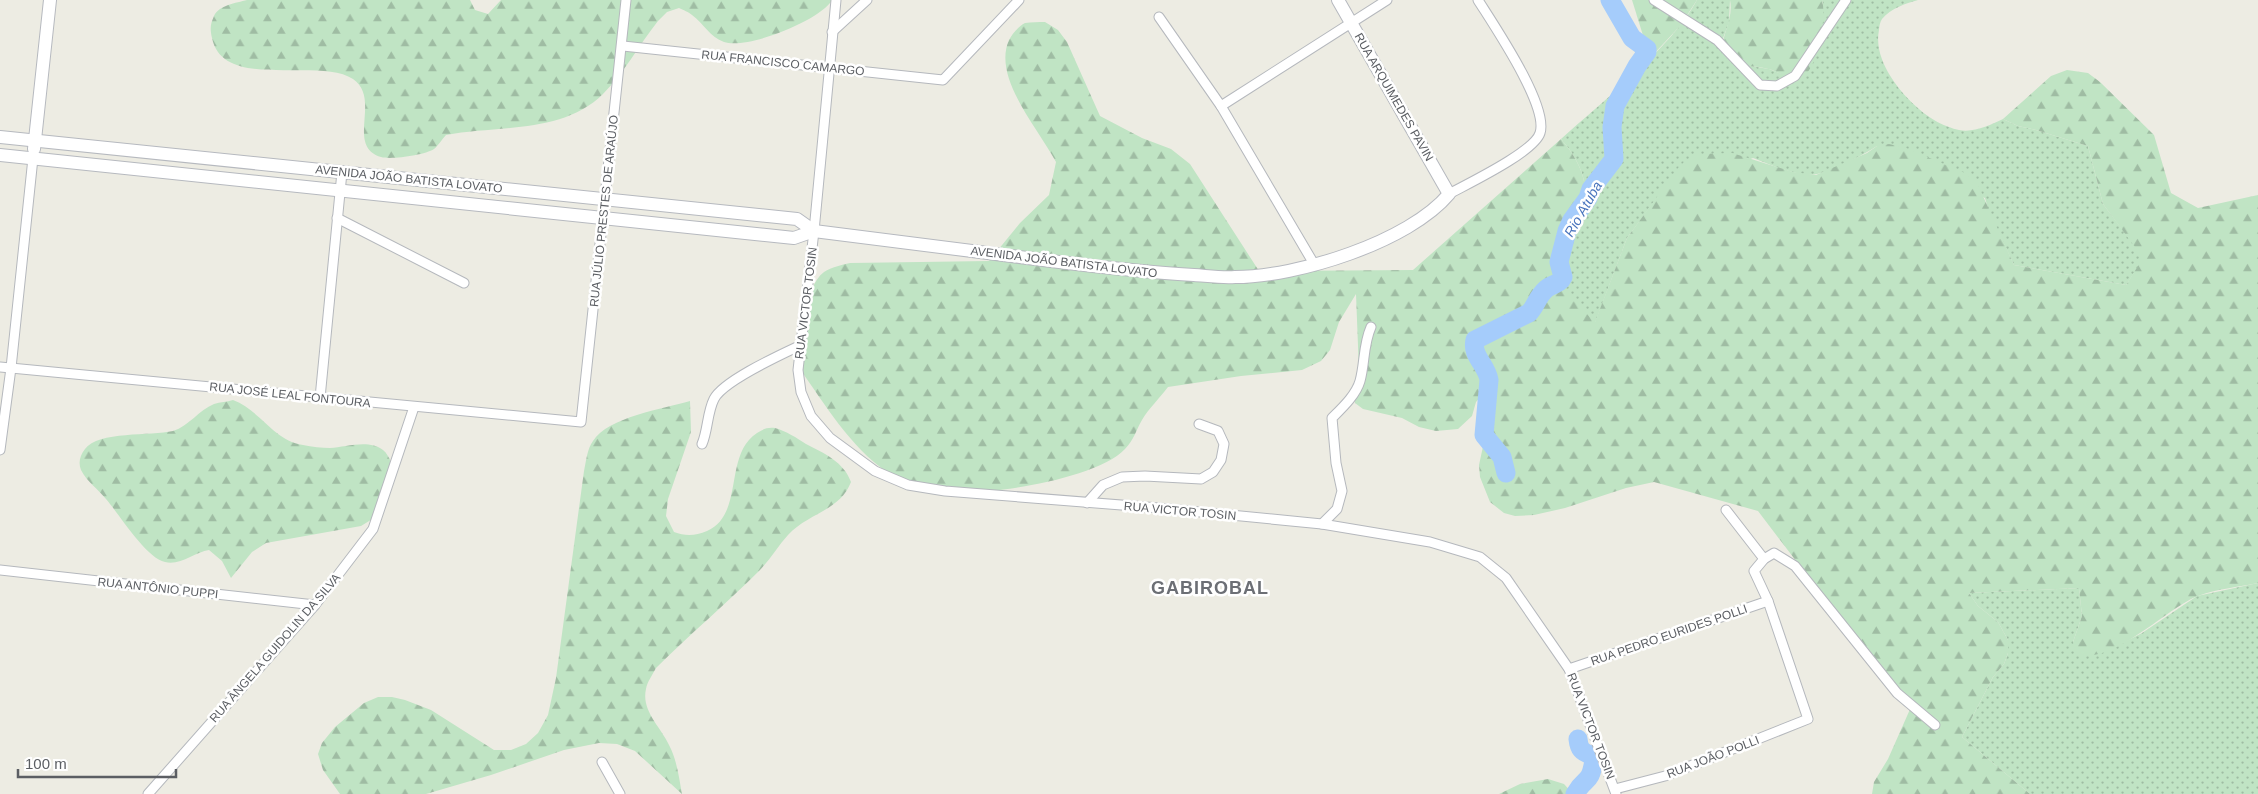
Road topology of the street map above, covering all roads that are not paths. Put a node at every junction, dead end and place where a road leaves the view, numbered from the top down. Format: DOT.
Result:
graph roads {
  1 [pos="50,0"];
  2 [pos="626,0"];
  3 [pos="836,0"];
  4 [pos="867,0"];
  5 [pos="1019,0"];
  6 [pos="1338,0"];
  7 [pos="1387,0"];
  8 [pos="1478,0"];
  9 [pos="1654,0"];
  10 [pos="1846,0"];
  11 [pos="1159,17"];
  12 [pos="1351,21"];
  13 [pos="832,32"];
  14 [pos="622,46"];
  15 [pos="828,68"];
  16 [pos="1221,106"];
  17 [pos="0,137"];
  18 [pos="35,140"];
  19 [pos="0,155"];
  20 [pos="33,158"];
  21 [pos="342,172"];
  22 [pos="340,190"];
  23 [pos="1449,194"];
  24 [pos="606,200"];
  25 [pos="604,216"];
  26 [pos="337,218"];
  27 [pos="814,231"];
  28 [pos="1314,264"];
  29 [pos="464,283"];
  30 [pos="1371,327"];
  31 [pos="799,346"];
  32 [pos="0,367"];
  33 [pos="11,368"];
  34 [pos="320,398"];
  35 [pos="414,407"];
  36 [pos="581,422"];
  37 [pos="1199,424"];
  38 [pos="702,444"];
  39 [pos="0,450"];
  40 [pos="1087,503"];
  41 [pos="1726,510"];
  42 [pos="1322,524"];
  43 [pos="1764,559"];
  44 [pos="0,570"];
  45 [pos="1768,601"];
  46 [pos="315,605"];
  47 [pos="1570,669"];
  48 [pos="1934,725"];
  49 [pos="602,762"];
  50 [pos="1616,792"];
  51 [pos="148,794"];
  52 [pos="620,794"];
  1 -- 18 [label="street"];
  2 -- 14 [label="street, RUA JÚLIO PRESTES DE ARAÚJO"];
  3 -- 13 [label="street, RUA VICTOR TOSIN"];
  4 -- 13 [label="street"];
  5 -- 15 [label="street, RUA FRANCISCO CAMARGO"];
  6 -- 12 [label="street, RUA ARQUIMEDES PAVIN"];
  7 -- 12 [label="street"];
  8 -- 23 [label="street"];
  9 -- 10 [label="street"];
  11 -- 16 [label="street"];
  12 -- 16 [label="street"];
  12 -- 23 [label="street, RUA ARQUIMEDES PAVIN"];
  13 -- 15 [label="street, RUA VICTOR TOSIN"];
  14 -- 15 [label="street, RUA FRANCISCO CAMARGO"];
  14 -- 24 [label="street, RUA JÚLIO PRESTES DE ARAÚJO"];
  15 -- 27 [label="street, RUA VICTOR TOSIN"];
  16 -- 28 [label="street"];
  17 -- 18 [label="street, AVENIDA JOÃO BATISTA LOVATO"];
  18 -- 20 [label="street"];
  18 -- 21 [label="street, AVENIDA JOÃO BATISTA LOVATO"];
  19 -- 20 [label="street, AVENIDA JOÃO BATISTA LOVATO"];
  20 -- 22 [label="street, AVENIDA JOÃO BATISTA LOVATO"];
  20 -- 33 [label="street"];
  21 -- 22 [label="street"];
  21 -- 24 [label="street, AVENIDA JOÃO BATISTA LOVATO"];
  22 -- 25 [label="street, AVENIDA JOÃO BATISTA LOVATO"];
  22 -- 26 [label="street"];
  23 -- 28 [label="street, AVENIDA JOÃO BATISTA LOVATO"];
  24 -- 25 [label="street, RUA JÚLIO PRESTES DE ARAÚJO"];
  24 -- 27 [label="street, AVENIDA JOÃO BATISTA LOVATO"];
  25 -- 27 [label="street, AVENIDA JOÃO BATISTA LOVATO"];
  25 -- 36 [label="street, RUA JÚLIO PRESTES DE ARAÚJO"];
  26 -- 29 [label="street"];
  26 -- 34 [label="street"];
  27 -- 28 [label="street, AVENIDA JOÃO BATISTA LOVATO"];
  27 -- 31 [label="street, RUA VICTOR TOSIN"];
  30 -- 42 [label="street"];
  31 -- 38 [label="street"];
  31 -- 40 [label="street, RUA VICTOR TOSIN"];
  32 -- 33 [label="street, RUA JOSÉ LEAL FONTOURA"];
  33 -- 34 [label="street, RUA JOSÉ LEAL FONTOURA"];
  33 -- 39 [label="street"];
  34 -- 35 [label="street, RUA JOSÉ LEAL FONTOURA"];
  35 -- 36 [label="street, RUA JOSÉ LEAL FONTOURA"];
  35 -- 46 [label="street, RUA ÂNGELA GUIDOLIN DA SILVA"];
  37 -- 40 [label="street"];
  40 -- 42 [label="street, RUA VICTOR TOSIN"];
  41 -- 43 [label="street"];
  42 -- 47 [label="street, RUA VICTOR TOSIN"];
  43 -- 45 [label="street"];
  43 -- 48 [label="street"];
  44 -- 46 [label="street, RUA ANTÔNIO PUPPI"];
  45 -- 47 [label="street, RUA PEDRO EURIDES POLLI"];
  45 -- 50 [label="street, RUA JOÃO POLLI"];
  46 -- 51 [label="street, RUA ÂNGELA GUIDOLIN DA SILVA"];
  47 -- 50 [label="street, RUA VICTOR TOSIN"];
  49 -- 52 [label="street"];
}
